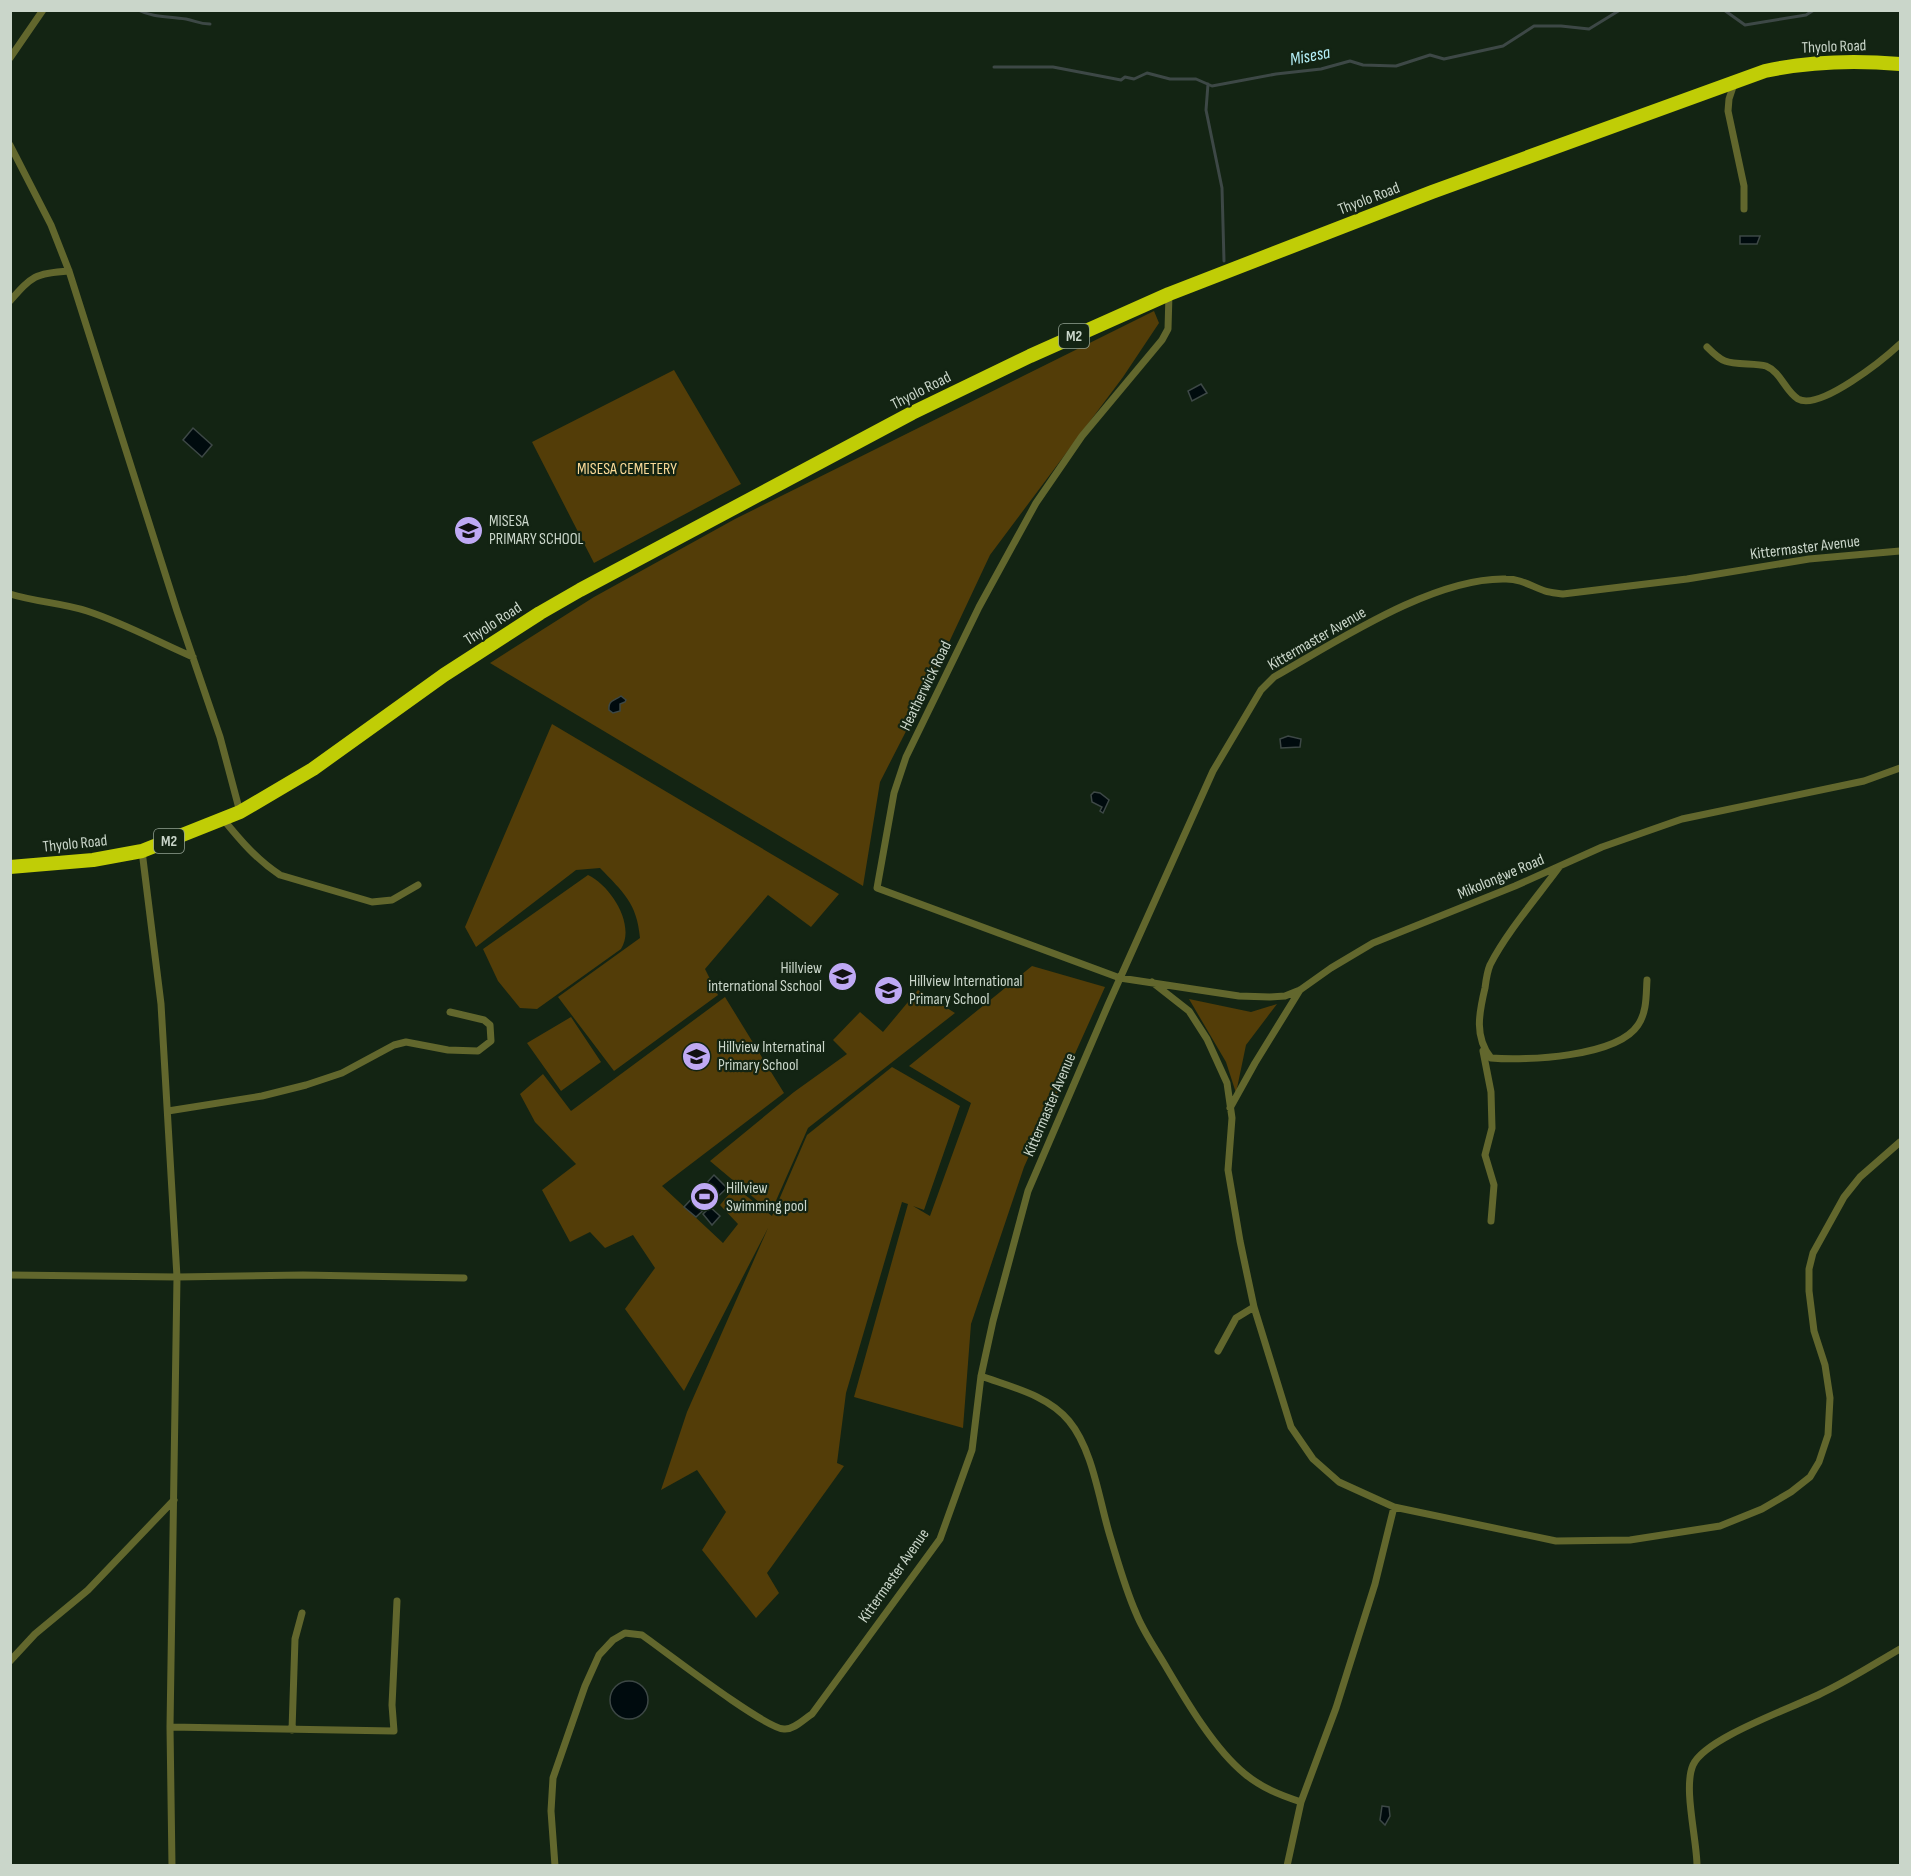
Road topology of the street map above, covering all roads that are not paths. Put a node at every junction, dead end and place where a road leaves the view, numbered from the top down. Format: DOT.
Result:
graph roads {
  1 [pos="43,10"];
  2 [pos="10,58"];
  3 [pos="1900,64"];
  4 [pos="1735,81"];
  5 [pos="10,145"];
  6 [pos="1744,209"];
  7 [pos="69,271"];
  8 [pos="1169,294"];
  9 [pos="10,301"];
  10 [pos="1900,344"];
  11 [pos="1707,348"];
  12 [pos="1900,552"];
  13 [pos="10,594"];
  14 [pos="193,657"];
  15 [pos="1900,768"];
  16 [pos="240,812"];
  17 [pos="223,819"];
  18 [pos="142,851"];
  19 [pos="1561,865"];
  20 [pos="10,867"];
  21 [pos="418,885"];
  22 [pos="1120,978"];
  23 [pos="1647,980"];
  24 [pos="1151,981"];
  25 [pos="1300,990"];
  26 [pos="450,1012"];
  27 [pos="1482,1045"];
  28 [pos="1230,1108"];
  29 [pos="168,1111"];
  30 [pos="1900,1142"];
  31 [pos="1491,1221"];
  32 [pos="10,1275"];
  33 [pos="177,1277"];
  34 [pos="464,1278"];
  35 [pos="1254,1307"];
  36 [pos="1218,1351"];
  37 [pos="981,1376"];
  38 [pos="174,1500"];
  39 [pos="1394,1508"];
  40 [pos="397,1601"];
  41 [pos="302,1613"];
  42 [pos="1900,1649"];
  43 [pos="10,1661"];
  44 [pos="170,1727"];
  45 [pos="292,1730"];
  46 [pos="1301,1802"];
  47 [pos="172,1866"];
  48 [pos="555,1866"];
  49 [pos="1287,1866"];
  50 [pos="1697,1866"];
  1 -- 2 [label="street"];
  3 -- 4 [label="highway, Thyolo Road / M2"];
  4 -- 6 [label="street"];
  4 -- 8 [label="highway, Thyolo Road / M2"];
  5 -- 7 [label="street"];
  7 -- 9 [label="street"];
  7 -- 14 [label="street"];
  8 -- 16 [label="highway, Thyolo Road / M2"];
  8 -- 22 [label="street, Heatherwick Road"];
  10 -- 11 [label="street"];
  12 -- 22 [label="street, Kittermaster Avenue"];
  13 -- 14 [label="street"];
  14 -- 16 [label="street"];
  15 -- 19 [label="street, Mikolongwe Road"];
  16 -- 17 [label="highway, Thyolo Road / M2"];
  17 -- 18 [label="highway, Thyolo Road / M2"];
  17 -- 21 [label="street"];
  18 -- 20 [label="highway, Thyolo Road / M2"];
  18 -- 29 [label="street"];
  19 -- 25 [label="street, Mikolongwe Road"];
  19 -- 27 [label="street"];
  22 -- 24 [label="street, Mikolongwe Road"];
  22 -- 37 [label="street, Kittermaster Avenue"];
  23 -- 27 [label="street"];
  24 -- 25 [label="street, Mikolongwe Road"];
  24 -- 28 [label="street"];
  25 -- 28 [label="street"];
  26 -- 29 [label="street"];
  27 -- 31 [label="street"];
  28 -- 35 [label="street"];
  29 -- 33 [label="street"];
  30 -- 39 [label="street"];
  32 -- 33 [label="street"];
  33 -- 34 [label="street"];
  33 -- 38 [label="street"];
  35 -- 36 [label="street"];
  35 -- 39 [label="street"];
  37 -- 46 [label="street"];
  37 -- 48 [label="street, Kittermaster Avenue"];
  38 -- 43 [label="street"];
  38 -- 44 [label="street"];
  39 -- 46 [label="street"];
  40 -- 45 [label="street"];
  41 -- 45 [label="street"];
  42 -- 50 [label="street"];
  44 -- 45 [label="street"];
  44 -- 47 [label="street"];
  46 -- 49 [label="street"];
}
